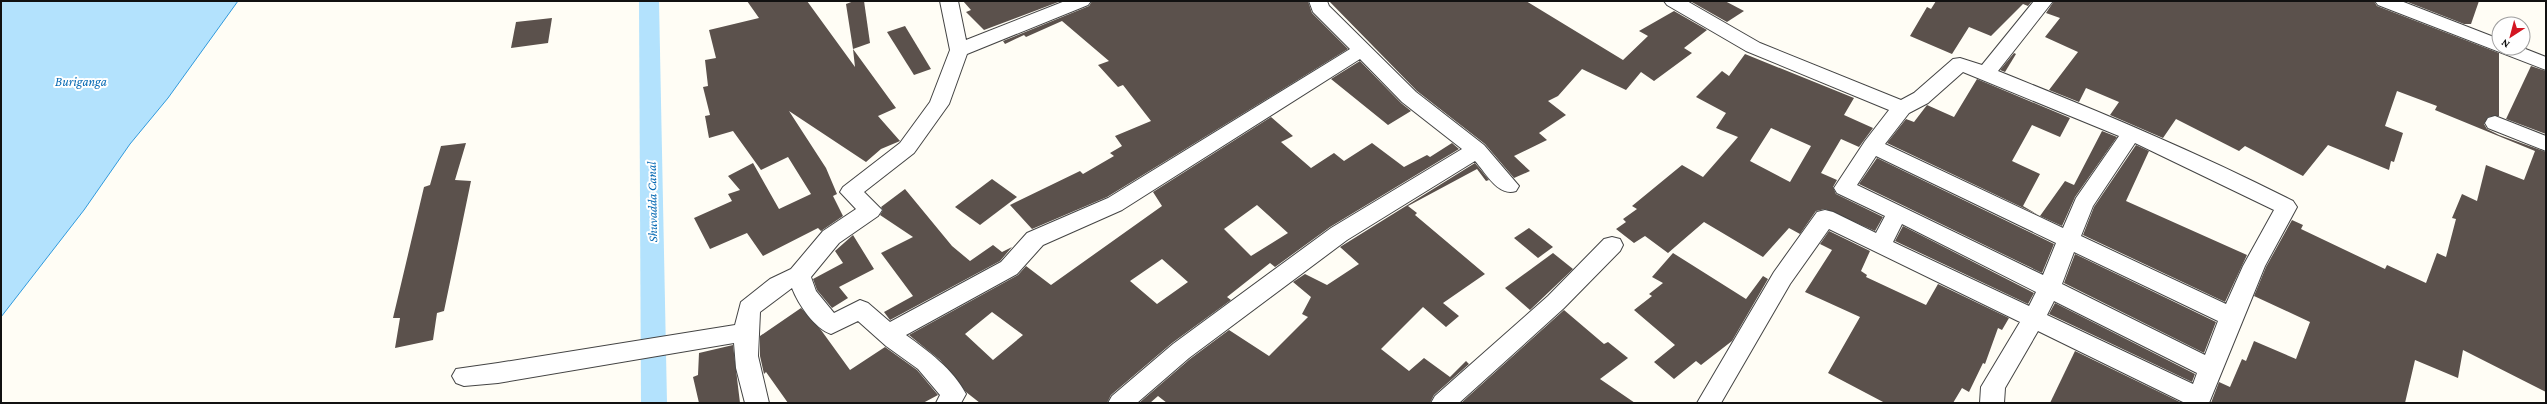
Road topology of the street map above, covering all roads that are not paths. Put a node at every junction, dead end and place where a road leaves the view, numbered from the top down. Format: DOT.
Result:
graph roads {
  1 [pos="949,1"];
  2 [pos="1082,1"];
  3 [pos="1318,1"];
  4 [pos="1673,1"];
  5 [pos="2044,1"];
  6 [pos="2393,3"];
  7 [pos="2491,43"];
  8 [pos="1363,49"];
  9 [pos="959,50"];
  10 [pos="2526,56"];
  11 [pos="2546,64"];
  12 [pos="1985,74"];
  13 [pos="1902,108"];
  14 [pos="2495,123"];
  15 [pos="2131,133"];
  16 [pos="2546,144"];
  17 [pos="1872,146"];
  18 [pos="1476,150"];
  19 [pos="1509,186"];
  20 [pos="1898,213"];
  21 [pos="2070,240"];
  22 [pos="1612,245"];
  23 [pos="1880,245"];
  24 [pos="799,275"];
  25 [pos="2049,288"];
  26 [pos="2231,316"];
  27 [pos="2034,319"];
  28 [pos="746,332"];
  29 [pos="888,334"];
  30 [pos="2212,369"];
  31 [pos="464,376"];
  32 [pos="2198,400"];
  33 [pos="757,403"];
  34 [pos="948,403"];
  35 [pos="1120,403"];
  36 [pos="1443,403"];
  37 [pos="1709,403"];
  38 [pos="1992,403"];
  1 -- 9 [label="street"];
  2 -- 9 [label="street"];
  3 -- 8 [label="street"];
  4 -- 13 [label="street"];
  5 -- 12 [label="street"];
  6 -- 7 [label="street"];
  8 -- 18 [label="street"];
  8 -- 29 [label="street"];
  9 -- 24 [label="street"];
  10 -- 11 [label="street"];
  12 -- 13 [label="street"];
  12 -- 15 [label="street"];
  13 -- 17 [label="street"];
  14 -- 16 [label="street"];
  15 -- 21 [label="street"];
  15 -- 26 [label="street"];
  17 -- 20 [label="street"];
  17 -- 21 [label="street"];
  18 -- 19 [label="street"];
  18 -- 35 [label="street"];
  20 -- 23 [label="street"];
  20 -- 25 [label="street"];
  21 -- 25 [label="street"];
  21 -- 26 [label="street"];
  22 -- 36 [label="street"];
  23 -- 27 [label="street"];
  23 -- 37 [label="street"];
  24 -- 28 [label="street"];
  24 -- 29 [label="street"];
  25 -- 27 [label="street"];
  25 -- 30 [label="street"];
  26 -- 30 [label="street"];
  27 -- 32 [label="street"];
  27 -- 38 [label="street"];
  28 -- 31 [label="street"];
  28 -- 33 [label="street"];
  29 -- 34 [label="street"];
  30 -- 32 [label="street"];
}
